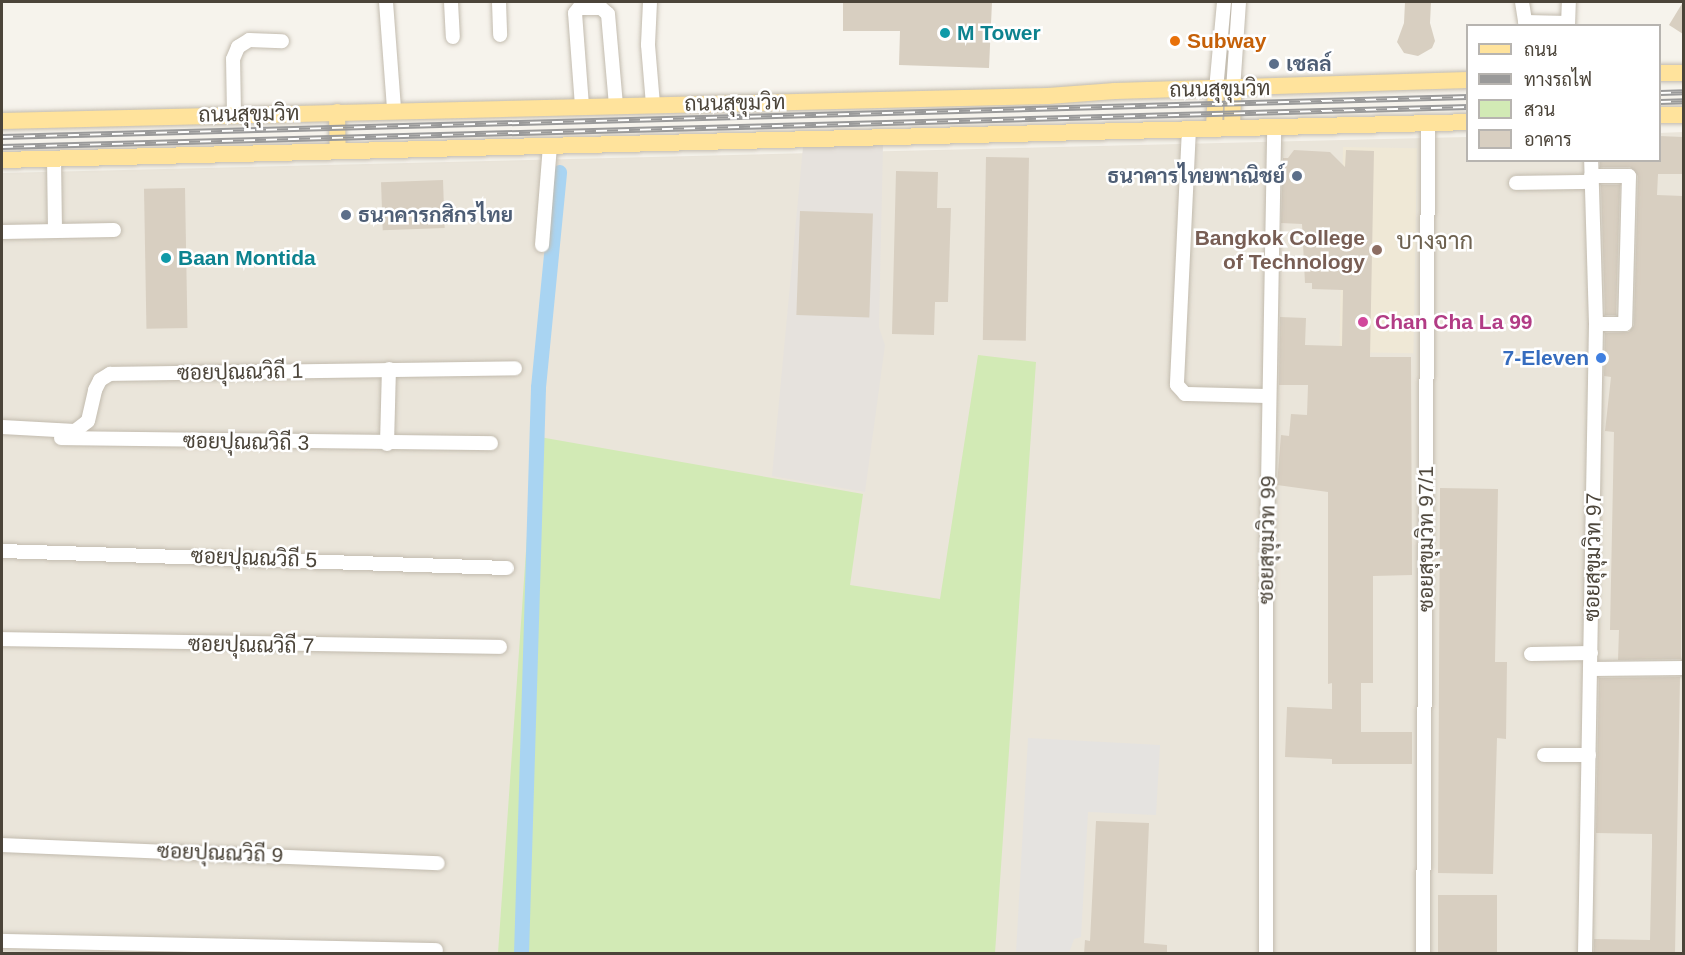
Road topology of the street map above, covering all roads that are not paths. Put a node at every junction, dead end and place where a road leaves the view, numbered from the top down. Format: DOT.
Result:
graph roads {
  1 [pos="386,2"];
  2 [pos="452,2"];
  3 [pos="499,2"];
  4 [pos="650,2"];
  5 [pos="1224,2"];
  6 [pos="1239,2"];
  7 [pos="1522,2"];
  8 [pos="1569,2"];
  9 [pos="1568,24"];
  10 [pos="500,35"];
  11 [pos="453,37"];
  12 [pos="282,41"];
  13 [pos="1683,73"];
  14 [pos="1661,74"];
  15 [pos="1466,80"];
  16 [pos="1216,90"];
  17 [pos="1233,90"];
  18 [pos="653,104"];
  19 [pos="615,105"];
  20 [pos="582,106"];
  21 [pos="394,109"];
  22 [pos="337,112"];
  23 [pos="234,114"];
  24 [pos="1683,115"];
  25 [pos="1661,116"];
  26 [pos="2,121"];
  27 [pos="1466,122"];
  28 [pos="1428,124"];
  29 [pos="1274,126"];
  30 [pos="1214,127"];
  31 [pos="1232,127"];
  32 [pos="1189,128"];
  33 [pos="550,146"];
  34 [pos="338,151"];
  35 [pos="54,159"];
  36 [pos="2,160"];
  37 [pos="1591,162"];
  38 [pos="1591,179"];
  39 [pos="1516,183"];
  40 [pos="114,230"];
  41 [pos="55,231"];
  42 [pos="2,232"];
  43 [pos="542,245"];
  44 [pos="1596,324"];
  45 [pos="515,368"];
  46 [pos="389,369"];
  47 [pos="1269,396"];
  48 [pos="2,427"];
  49 [pos="2,435"];
  50 [pos="491,443"];
  51 [pos="387,444"];
  52 [pos="2,551"];
  53 [pos="507,568"];
  54 [pos="2,639"];
  55 [pos="501,647"];
  56 [pos="1591,653"];
  57 [pos="1531,654"];
  58 [pos="1683,668"];
  59 [pos="1591,669"];
  60 [pos="1544,755"];
  61 [pos="1589,755"];
  62 [pos="2,845"];
  63 [pos="438,863"];
  64 [pos="2,941"];
  65 [pos="436,951"];
  66 [pos="1266,954"];
  67 [pos="1423,954"];
  68 [pos="1585,954"];
  1 -- 21 [label="street"];
  2 -- 11 [label="street"];
  3 -- 10 [label="street"];
  4 -- 18 [label="street"];
  5 -- 16 [label="street"];
  6 -- 17 [label="street"];
  7 -- 9 [label="street"];
  8 -- 9 [label="street"];
  12 -- 23 [label="street"];
  13 -- 14 [label="main road"];
  15 -- 17 [label="main road, ถนนสุขุมวิท"];
  16 -- 17 [label="main road, ถนนสุขุมวิท"];
  16 -- 18 [label="main road, ถนนสุขุมวิท"];
  16 -- 30 [label="main road"];
  17 -- 31 [label="main road"];
  18 -- 19 [label="main road, ถนนสุขุมวิท"];
  19 -- 20 [label="main road, ถนนสุขุมวิท"];
  19 -- 20 [label="street"];
  20 -- 21 [label="main road, ถนนสุขุมวิท"];
  21 -- 22 [label="main road, ถนนสุขุมวิท"];
  22 -- 23 [label="main road, ถนนสุขุมวิท"];
  22 -- 34 [label="main road"];
  23 -- 26 [label="main road, ถนนสุขุมวิท"];
  24 -- 25 [label="main road"];
  27 -- 28 [label="main road, ถนนสุขุมวิท"];
  28 -- 29 [label="main road, ถนนสุขุมวิท"];
  28 -- 67 [label="street, ซอยสุขุมวิท 97/1"];
  29 -- 31 [label="main road, ถนนสุขุมวิท"];
  29 -- 47 [label="street, ซอยสุขุมวิท 99"];
  30 -- 31 [label="main road, ถนนสุขุมวิท"];
  30 -- 32 [label="main road, ถนนสุขุมวิท"];
  32 -- 33 [label="main road, ถนนสุขุมวิท"];
  32 -- 47 [label="street"];
  33 -- 34 [label="main road, ถนนสุขุมวิท"];
  33 -- 43 [label="street"];
  34 -- 35 [label="main road, ถนนสุขุมวิท"];
  35 -- 36 [label="main road, ถนนสุขุมวิท"];
  35 -- 41 [label="street"];
  37 -- 38 [label="street, ซอยสุขุมวิท 97"];
  38 -- 39 [label="street"];
  38 -- 44 [label="street, ซอยสุขุมวิท 97"];
  38 -- 44 [label="street"];
  40 -- 41 [label="street"];
  41 -- 42 [label="street"];
  44 -- 56 [label="street, ซอยสุขุมวิท 97"];
  45 -- 46 [label="street, ซอยปุณณวิถี 1"];
  46 -- 48 [label="street, ซอยปุณณวิถี 1"];
  46 -- 51 [label="street"];
  47 -- 66 [label="street, ซอยสุขุมวิท 99"];
  49 -- 51 [label="street, ซอยปุณณวิถี 3"];
  50 -- 51 [label="street, ซอยปุณณวิถี 3"];
  52 -- 53 [label="street, ซอยปุณณวิถี 5"];
  54 -- 55 [label="street, ซอยปุณณวิถี 7"];
  56 -- 57 [label="street"];
  56 -- 59 [label="street, ซอยสุขุมวิท 97"];
  58 -- 59 [label="street"];
  59 -- 61 [label="street, ซอยสุขุมวิท 97"];
  60 -- 61 [label="street"];
  61 -- 68 [label="street, ซอยสุขุมวิท 97"];
  62 -- 63 [label="street, ซอยปุณณวิถี 9"];
  64 -- 65 [label="street"];
}
